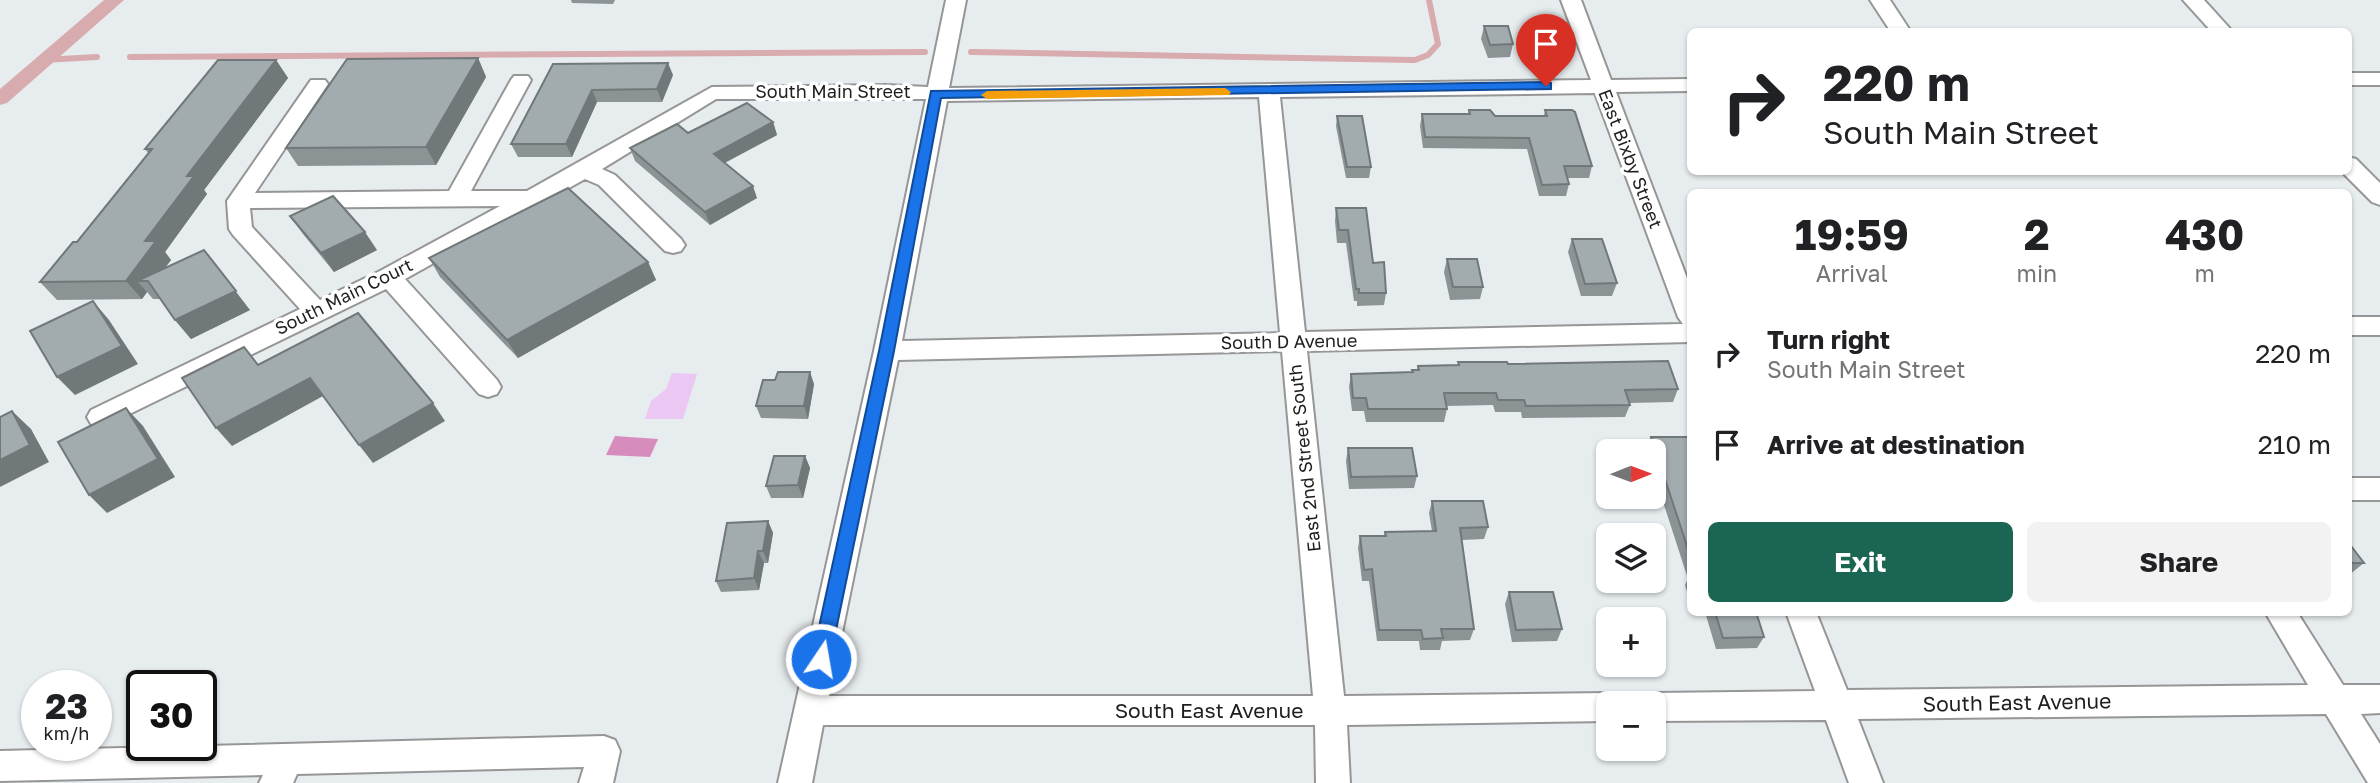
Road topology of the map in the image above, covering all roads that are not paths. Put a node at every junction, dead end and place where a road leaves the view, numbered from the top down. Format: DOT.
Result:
graph roads {
  1 [pos="956,0"];
  2 [pos="1571,0"];
  3 [pos="1880,0"];
  4 [pos="2193,0"];
  5 [pos="1898,28"];
  6 [pos="2219,28"];
  7 [pos="2352,79"];
  8 [pos="2380,79"];
  9 [pos="521,80"];
  10 [pos="318,84"];
  11 [pos="1602,85"];
  12 [pos="1687,85"];
  13 [pos="1269,91"];
  14 [pos="936,93"];
  15 [pos="2352,168"];
  16 [pos="584,170"];
  17 [pos="2380,197"];
  18 [pos="456,198"];
  19 [pos="531,199"];
  20 [pos="237,201"];
  21 [pos="673,245"];
  22 [pos="389,276"];
  23 [pos="1687,309"];
  24 [pos="317,312"];
  25 [pos="2352,326"];
  26 [pos="2380,326"];
  27 [pos="1687,332"];
  28 [pos="1294,342"];
  29 [pos="887,351"];
  30 [pos="488,387"];
  31 [pos="100,417"];
  32 [pos="2352,489"];
  33 [pos="2380,489"];
  34 [pos="1803,616"];
  35 [pos="2282,616"];
  36 [pos="2380,699"];
  37 [pos="2333,700"];
  38 [pos="1836,705"];
  39 [pos="1666,707"];
  40 [pos="1596,708"];
  41 [pos="810,710"];
  42 [pos="1330,711"];
  43 [pos="0,766"];
  44 [pos="282,771"];
  45 [pos="2380,773"];
  46 [pos="596,783"];
  47 [pos="795,783"];
  48 [pos="1333,783"];
  49 [pos="1866,783"];
  1 -- 14 [label="street"];
  2 -- 11 [label="street, East Bixby Street"];
  3 -- 5 [label="street"];
  4 -- 6 [label="street"];
  7 -- 8 [label="street"];
  9 -- 18 [label="street"];
  10 -- 20 [label="street"];
  11 -- 12 [label="street, South Main Street"];
  11 -- 13 [label="street, South Main Street"];
  11 -- 23 [label="street, East Bixby Street"];
  13 -- 14 [label="street, South Main Street"];
  13 -- 28 [label="street, East 2nd Street South"];
  14 -- 16 [label="street, South Main Street"];
  14 -- 29 [label="street"];
  15 -- 17 [label="street"];
  16 -- 19 [label="street, South Main Court"];
  16 -- 21 [label="street"];
  18 -- 19 [label="street"];
  18 -- 20 [label="street"];
  19 -- 22 [label="street, South Main Court"];
  20 -- 24 [label="street"];
  22 -- 24 [label="street, South Main Court"];
  22 -- 30 [label="street"];
  24 -- 31 [label="street, South Main Court"];
  25 -- 26 [label="street"];
  27 -- 28 [label="street, South D Avenue"];
  28 -- 29 [label="street, South D Avenue"];
  28 -- 42 [label="street, East 2nd Street South"];
  29 -- 41 [label="street"];
  32 -- 33 [label="street"];
  34 -- 38 [label="street"];
  35 -- 37 [label="street"];
  36 -- 37 [label="street, South East Avenue"];
  37 -- 38 [label="street, South East Avenue"];
  37 -- 45 [label="street"];
  38 -- 39 [label="street, South East Avenue"];
  38 -- 49 [label="street"];
  40 -- 42 [label="street, South East Avenue"];
  41 -- 42 [label="street, South East Avenue"];
  41 -- 47 [label="street"];
  42 -- 48 [label="street, East 2nd Street South"];
  43 -- 44 [label="street"];
  44 -- 46 [label="street"];
}
